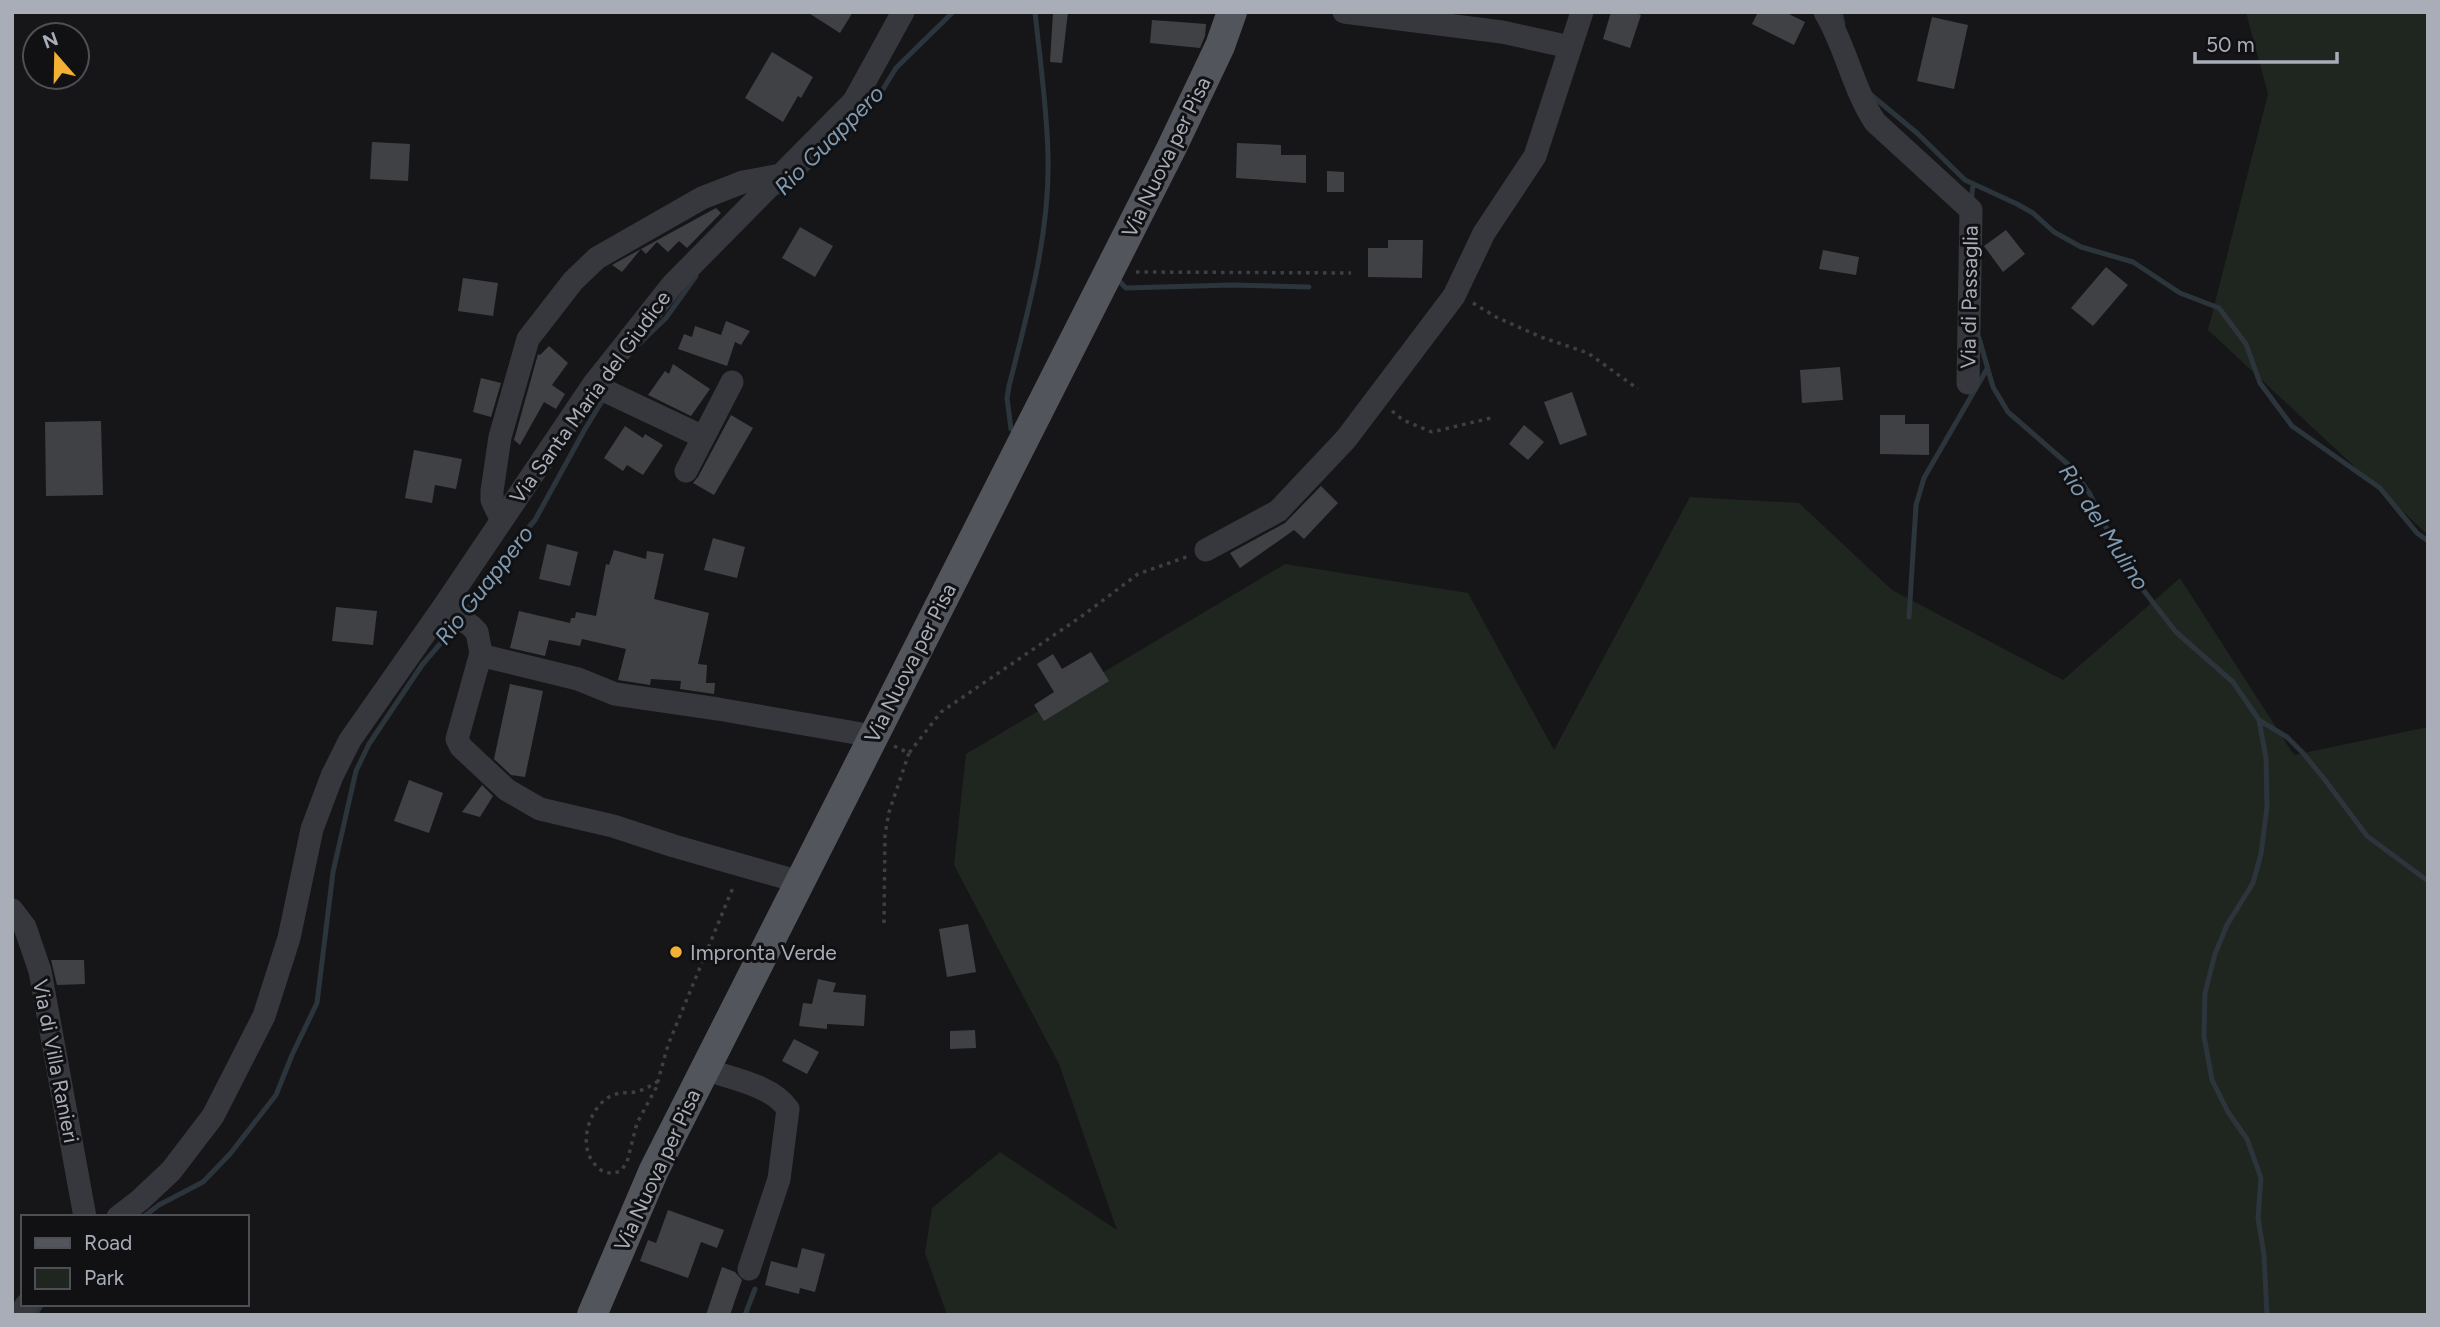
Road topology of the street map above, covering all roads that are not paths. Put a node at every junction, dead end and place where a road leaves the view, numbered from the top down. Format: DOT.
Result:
graph roads {
  1 [pos="904,12"];
  2 [pos="1232,12"];
  3 [pos="1344,12"];
  4 [pos="1582,12"];
  5 [pos="1825,12"];
  6 [pos="1570,47"];
  7 [pos="781,175"];
  8 [pos="732,382"];
  9 [pos="1968,383"];
  10 [pos="597,387"];
  11 [pos="703,437"];
  12 [pos="686,471"];
  13 [pos="501,519"];
  14 [pos="1206,550"];
  15 [pos="447,608"];
  16 [pos="481,653"];
  17 [pos="873,736"];
  18 [pos="800,882"];
  19 [pos="12,910"];
  20 [pos="704,1069"];
  21 [pos="85,1215"];
  22 [pos="121,1215"];
  23 [pos="749,1269"];
  24 [pos="592,1315"];
  1 -- 7 [label="street, Via Santa Maria del Giudice"];
  2 -- 17 [label="main road, Via Nuova per Pisa"];
  3 -- 6 [label="street"];
  4 -- 6 [label="street"];
  5 -- 9 [label="street, Via di Passaglia"];
  6 -- 14 [label="street"];
  7 -- 10 [label="street, Via Santa Maria del Giudice"];
  7 -- 13 [label="street"];
  8 -- 11 [label="street"];
  10 -- 11 [label="street"];
  10 -- 13 [label="street, Via Santa Maria del Giudice"];
  11 -- 12 [label="street"];
  13 -- 15 [label="street, Via Santa Maria del Giudice"];
  15 -- 16 [label="street"];
  15 -- 22 [label="street, Via Santa Maria del Giudice"];
  16 -- 17 [label="street"];
  16 -- 18 [label="street"];
  17 -- 18 [label="main road, Via Nuova per Pisa"];
  18 -- 20 [label="main road, Via Nuova per Pisa"];
  19 -- 21 [label="street, Via di Villa Ranieri"];
  20 -- 23 [label="street"];
  20 -- 24 [label="main road, Via Nuova per Pisa"];
}
